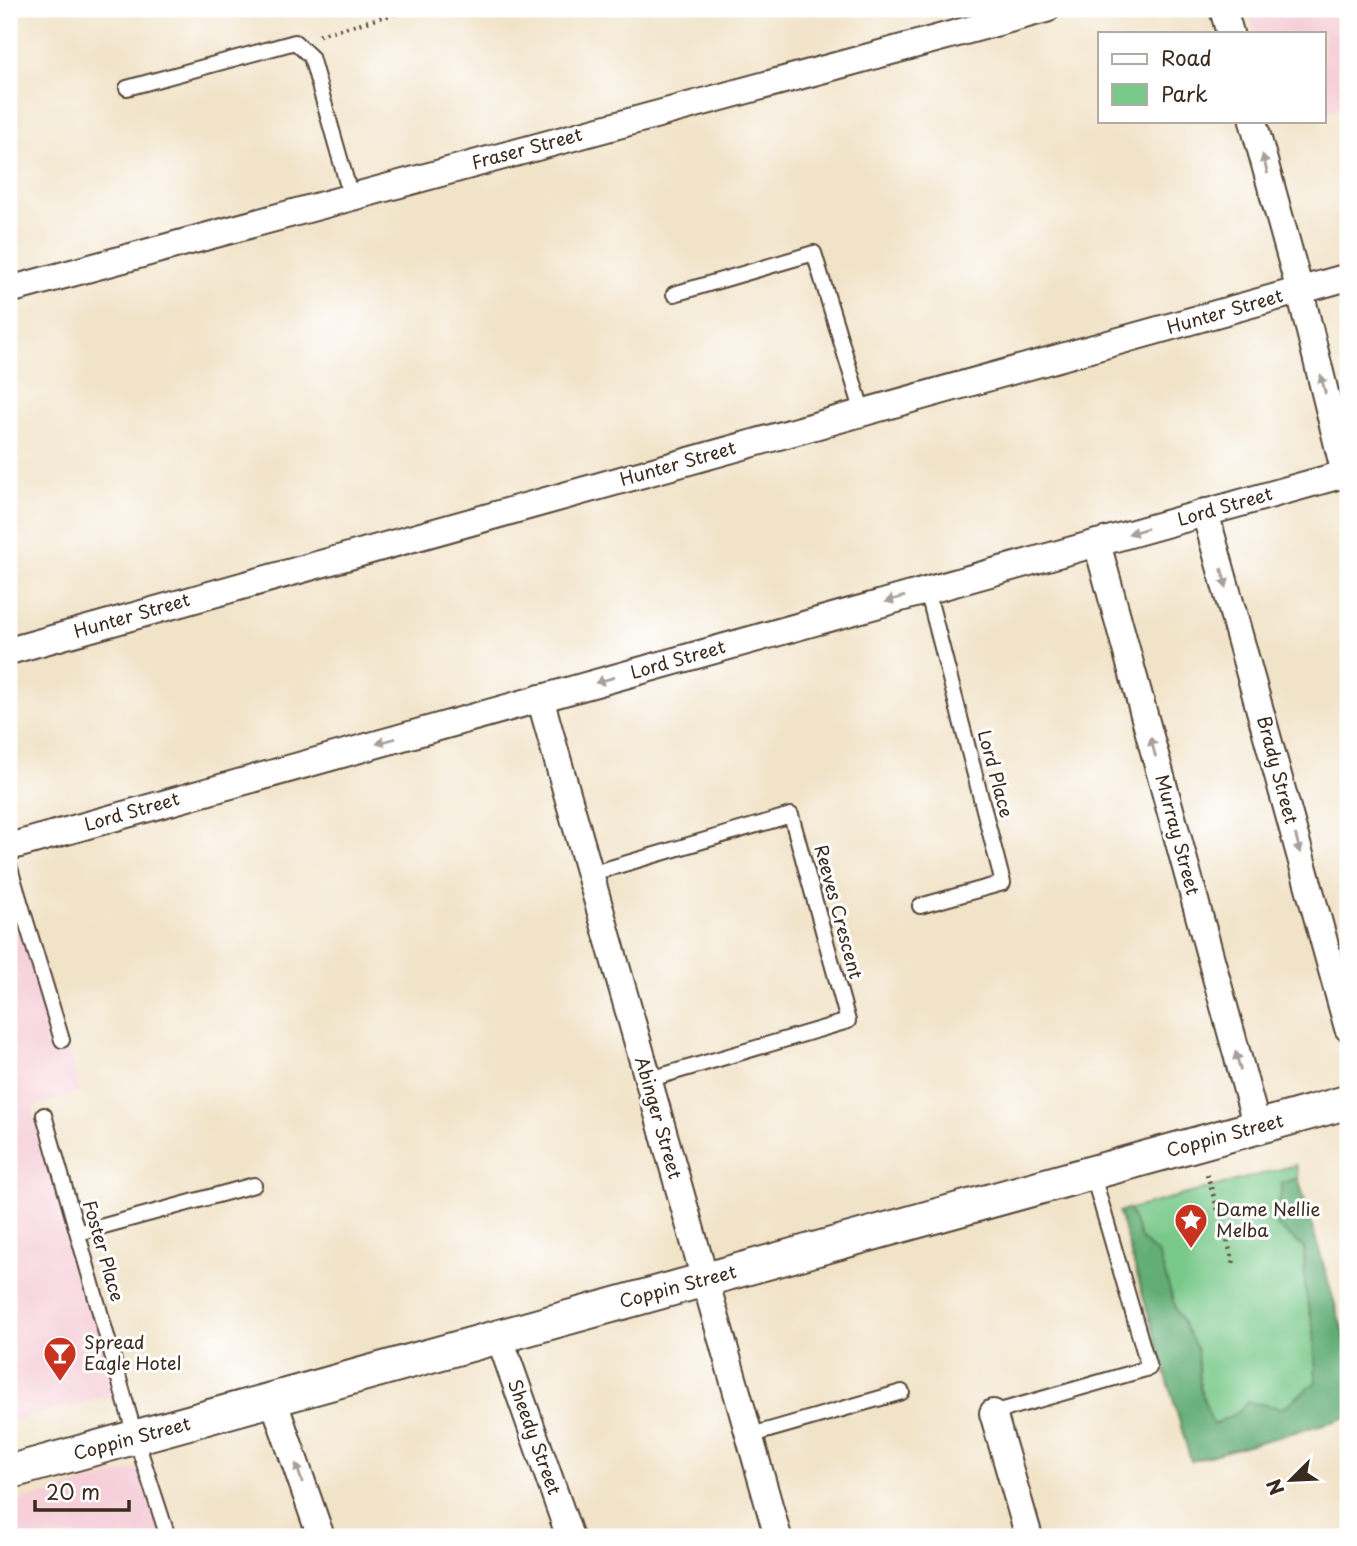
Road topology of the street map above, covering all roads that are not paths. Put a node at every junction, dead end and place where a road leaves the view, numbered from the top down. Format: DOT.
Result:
graph roads {
  1 [pos="1046,9"];
  2 [pos="1223,9"];
  3 [pos="1230,32"];
  4 [pos="127,89"];
  5 [pos="1254,122"];
  6 [pos="351,197"];
  7 [pos="1348,277"];
  8 [pos="9,290"];
  9 [pos="1300,291"];
  10 [pos="674,294"];
  11 [pos="863,413"];
  12 [pos="1347,473"];
  13 [pos="1205,512"];
  14 [pos="1097,543"];
  15 [pos="927,590"];
  16 [pos="9,651"];
  17 [pos="540,698"];
  18 [pos="9,847"];
  19 [pos="9,865"];
  20 [pos="590,874"];
  21 [pos="920,906"];
  22 [pos="1348,1028"];
  23 [pos="62,1040"];
  24 [pos="647,1080"];
  25 [pos="1348,1102"];
  26 [pos="44,1115"];
  27 [pos="1257,1127"];
  28 [pos="1092,1172"];
  29 [pos="254,1185"];
  30 [pos="78,1233"];
  31 [pos="703,1280"];
  32 [pos="499,1336"];
  33 [pos="902,1392"];
  34 [pos="273,1399"];
  35 [pos="993,1413"];
  36 [pos="748,1436"];
  37 [pos="136,1439"];
  38 [pos="9,1472"];
  39 [pos="1023,1536"];
  40 [pos="168,1537"];
  41 [pos="321,1537"];
  42 [pos="570,1537"];
  43 [pos="778,1537"];
  1 -- 6 [label="street, Fraser Street"];
  2 -- 3 [label="street"];
  4 -- 6 [label="lane"];
  9 -- 5 [label="street, one-way"];
  6 -- 8 [label="street, Fraser Street"];
  7 -- 9 [label="street, Hunter Street"];
  9 -- 11 [label="street, Hunter Street"];
  12 -- 9 [label="street, one-way"];
  10 -- 11 [label="lane"];
  11 -- 16 [label="street, Hunter Street"];
  12 -- 13 [label="street, Lord Street"];
  13 -- 14 [label="street, Lord Street, one-way"];
  13 -- 22 [label="street, Brady Street, one-way"];
  14 -- 15 [label="street, Lord Street"];
  27 -- 14 [label="street, Murray Street, one-way"];
  15 -- 17 [label="street, Lord Street, one-way"];
  15 -- 21 [label="lane, Lord Place"];
  17 -- 18 [label="street, Lord Street, one-way"];
  17 -- 20 [label="street, Abinger Street"];
  19 -- 23 [label="lane"];
  20 -- 24 [label="street, Abinger Street"];
  20 -- 24 [label="lane, Reeves Crescent"];
  24 -- 31 [label="street, Abinger Street"];
  25 -- 27 [label="street, Coppin Street"];
  26 -- 30 [label="lane, Foster Place"];
  27 -- 28 [label="street, Coppin Street"];
  28 -- 31 [label="street, Coppin Street"];
  28 -- 35 [label="lane"];
  29 -- 30 [label="lane"];
  30 -- 37 [label="lane, Foster Place"];
  31 -- 32 [label="street, Coppin Street"];
  31 -- 36 [label="street, Abinger Street"];
  32 -- 34 [label="street, Coppin Street"];
  32 -- 42 [label="street, Sheedy Street"];
  33 -- 36 [label="lane"];
  34 -- 37 [label="street, Coppin Street"];
  41 -- 34 [label="street, one-way"];
  35 -- 39 [label="street"];
  36 -- 43 [label="street, Abinger Street"];
  37 -- 38 [label="street, Coppin Street"];
  37 -- 40 [label="lane, Foster Place"];
}
